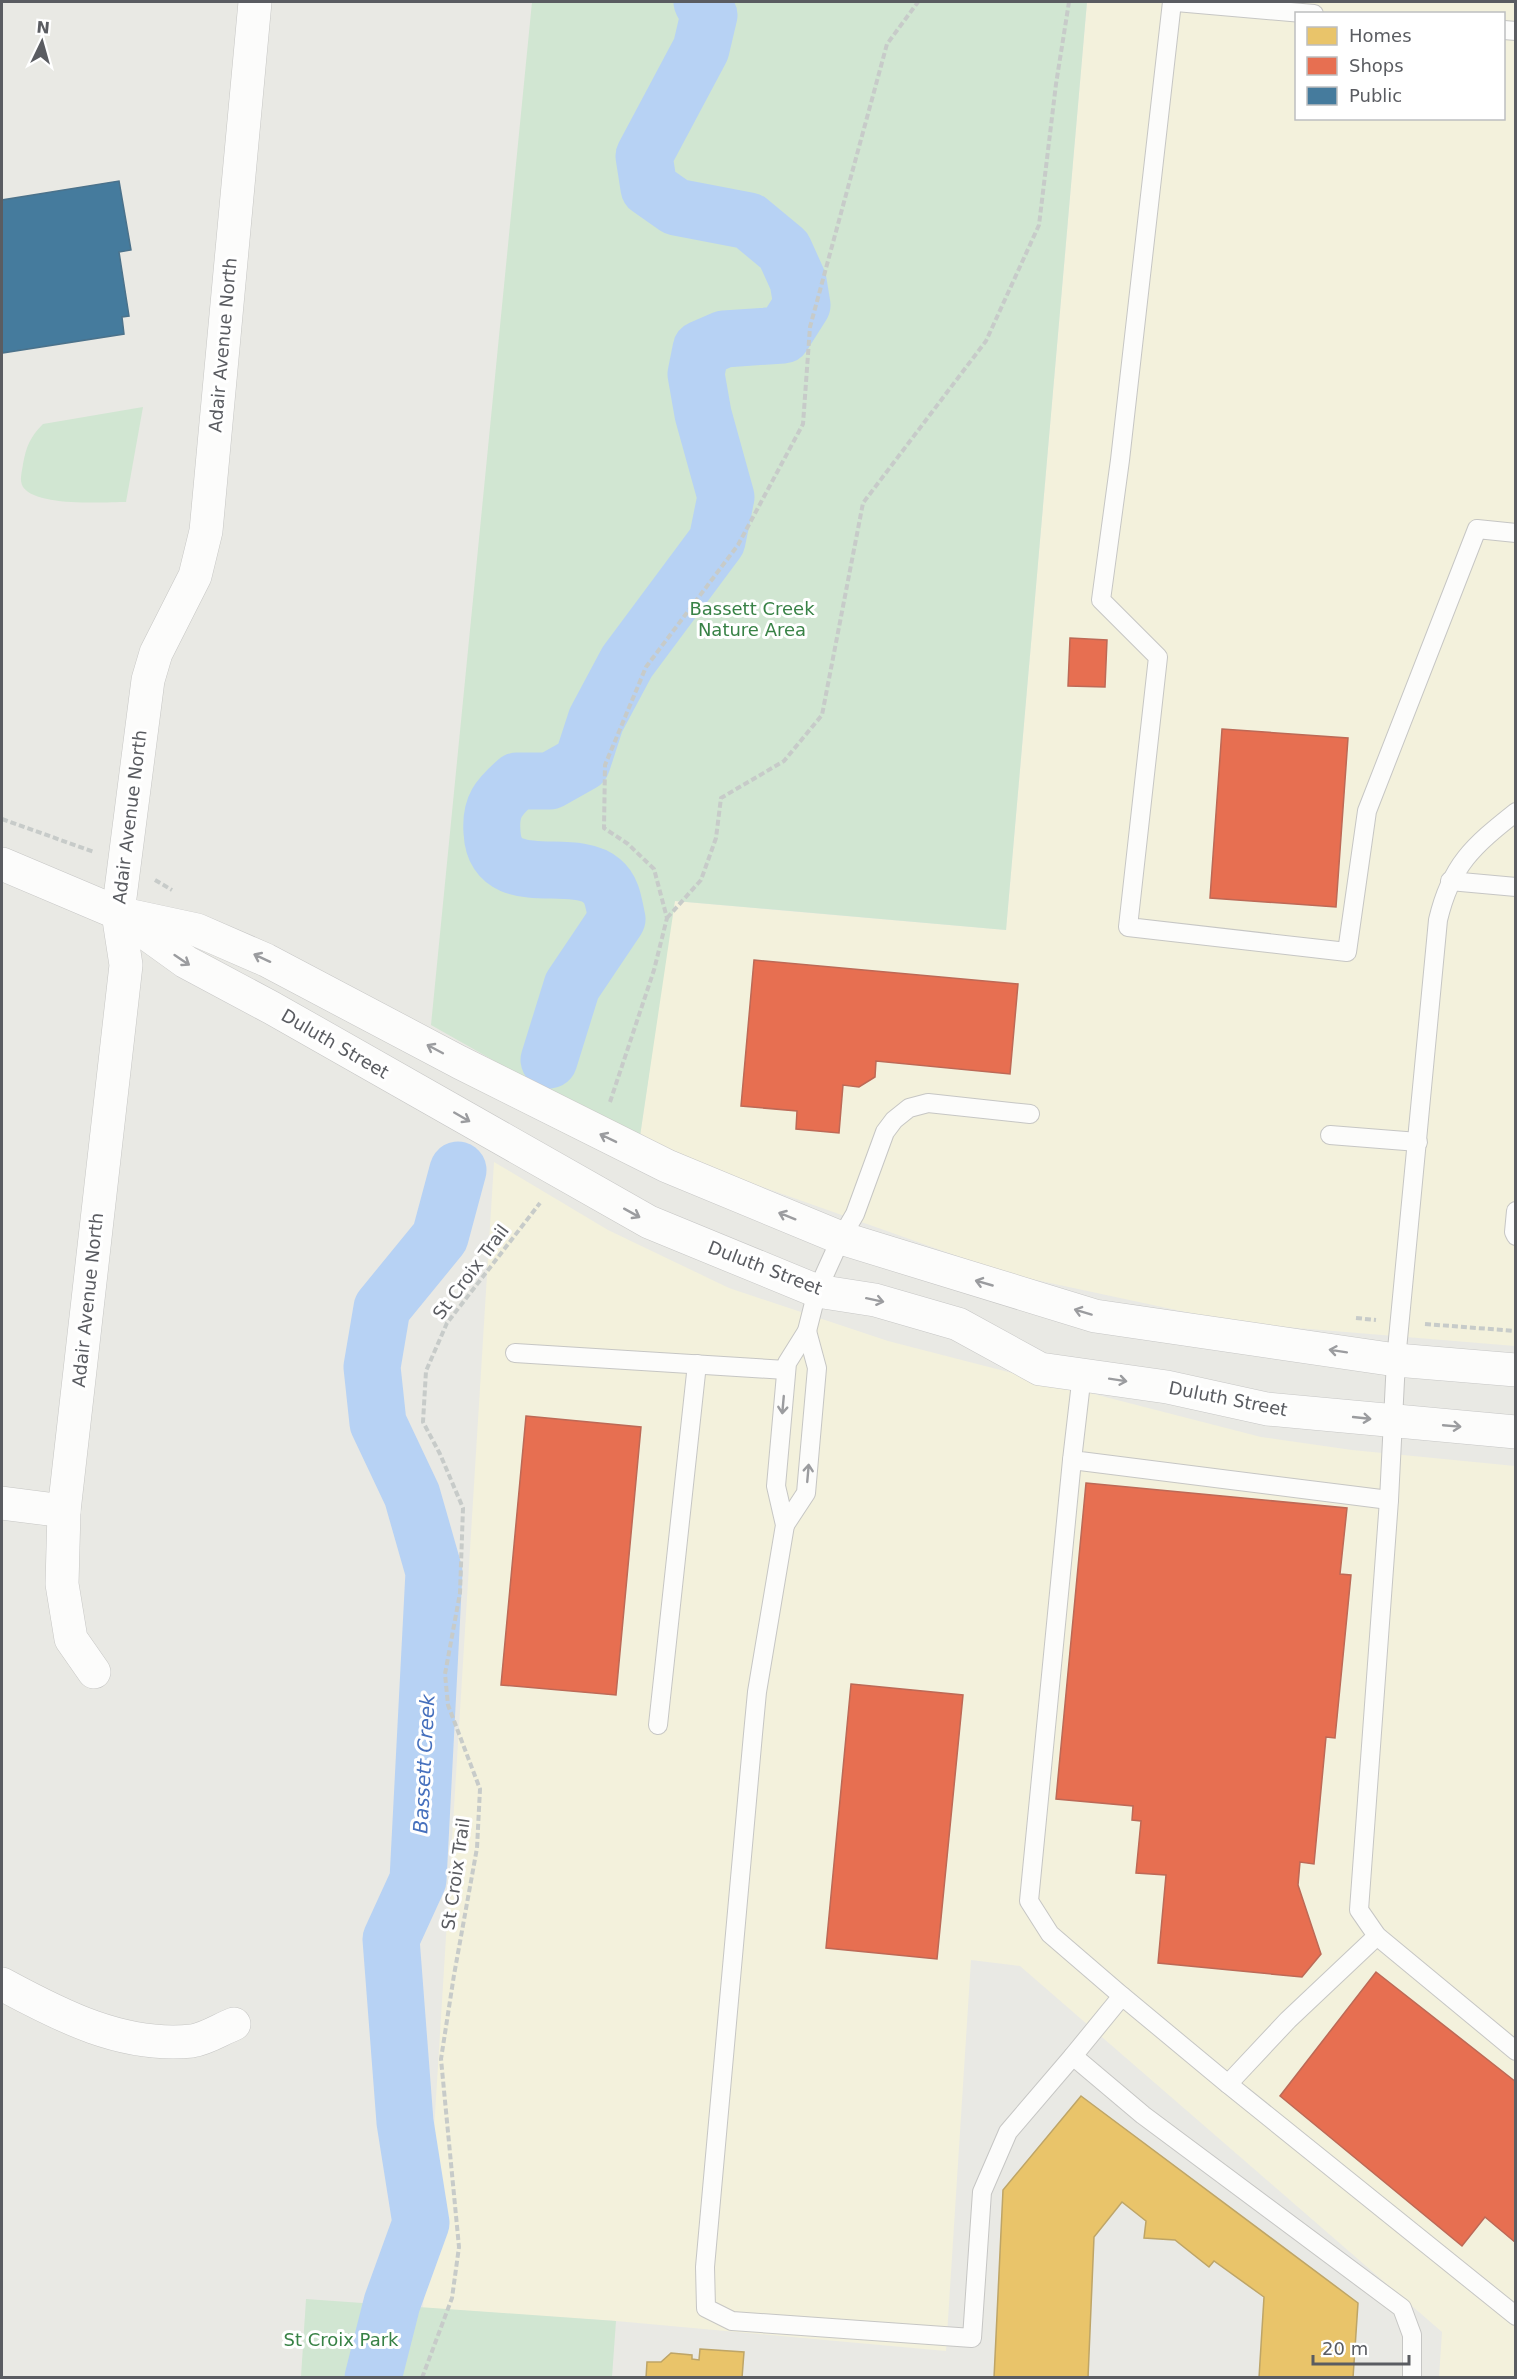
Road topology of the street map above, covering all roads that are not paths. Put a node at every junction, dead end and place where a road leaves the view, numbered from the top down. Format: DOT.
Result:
graph roads {
  1 [pos="255,2"];
  2 [pos="1174,2"];
  3 [pos="1295,12"];
  4 [pos="1515,533"];
  5 [pos="1515,812"];
  6 [pos="2,864"];
  7 [pos="1450,881"];
  8 [pos="1515,887"];
  9 [pos="118,913"];
  10 [pos="1030,1114"];
  11 [pos="1330,1135"];
  12 [pos="1418,1142"];
  13 [pos="1515,1211"];
  14 [pos="1515,1236"];
  15 [pos="841,1238"];
  16 [pos="817,1291"];
  17 [pos="807,1331"];
  18 [pos="515,1353"];
  19 [pos="1396,1360"];
  20 [pos="697,1364"];
  21 [pos="786,1370"];
  22 [pos="1515,1370"];
  23 [pos="1082,1374"];
  24 [pos="1394,1421"];
  25 [pos="1515,1432"];
  26 [pos="1072,1460"];
  27 [pos="1389,1500"];
  28 [pos="2,1503"];
  29 [pos="64,1511"];
  30 [pos="785,1525"];
  31 [pos="94,1672"];
  32 [pos="658,1725"];
  33 [pos="1377,1936"];
  34 [pos="2,1984"];
  35 [pos="1122,1996"];
  36 [pos="234,2024"];
  37 [pos="1515,2051"];
  38 [pos="1073,2056"];
  39 [pos="1228,2084"];
  40 [pos="1515,2316"];
  41 [pos="1412,2378"];
  1 -- 9 [label="street, Adair Avenue North"];
  2 -- 3 [label="lane"];
  2 -- 4 [label="lane"];
  5 -- 7 [label="lane"];
  6 -- 9 [label="street, Duluth Street"];
  7 -- 8 [label="lane"];
  7 -- 12 [label="lane"];
  15 -- 9 [label="street, Duluth Street, one-way"];
  9 -- 16 [label="street, Duluth Street, one-way"];
  9 -- 29 [label="street, Adair Avenue North"];
  10 -- 15 [label="lane"];
  11 -- 12 [label="lane"];
  12 -- 19 [label="lane"];
  13 -- 14 [label="lane"];
  15 -- 16 [label="lane"];
  19 -- 15 [label="street, Duluth Street, one-way"];
  16 -- 17 [label="lane"];
  16 -- 23 [label="street, Duluth Street, one-way"];
  17 -- 21 [label="lane"];
  30 -- 17 [label="lane, one-way"];
  18 -- 20 [label="lane"];
  19 -- 22 [label="street, Duluth Street"];
  19 -- 24 [label="lane"];
  20 -- 21 [label="lane"];
  20 -- 32 [label="lane"];
  21 -- 30 [label="lane, one-way"];
  23 -- 24 [label="street, Duluth Street, one-way"];
  23 -- 26 [label="lane"];
  24 -- 25 [label="street, Duluth Street, one-way"];
  24 -- 27 [label="lane"];
  26 -- 27 [label="lane"];
  26 -- 35 [label="lane"];
  27 -- 33 [label="lane"];
  28 -- 29 [label="street"];
  29 -- 31 [label="street, Adair Avenue North"];
  30 -- 38 [label="lane"];
  33 -- 37 [label="lane"];
  33 -- 39 [label="lane"];
  34 -- 36 [label="street"];
  35 -- 38 [label="lane"];
  35 -- 39 [label="lane"];
  38 -- 41 [label="lane"];
  39 -- 40 [label="lane"];
}
